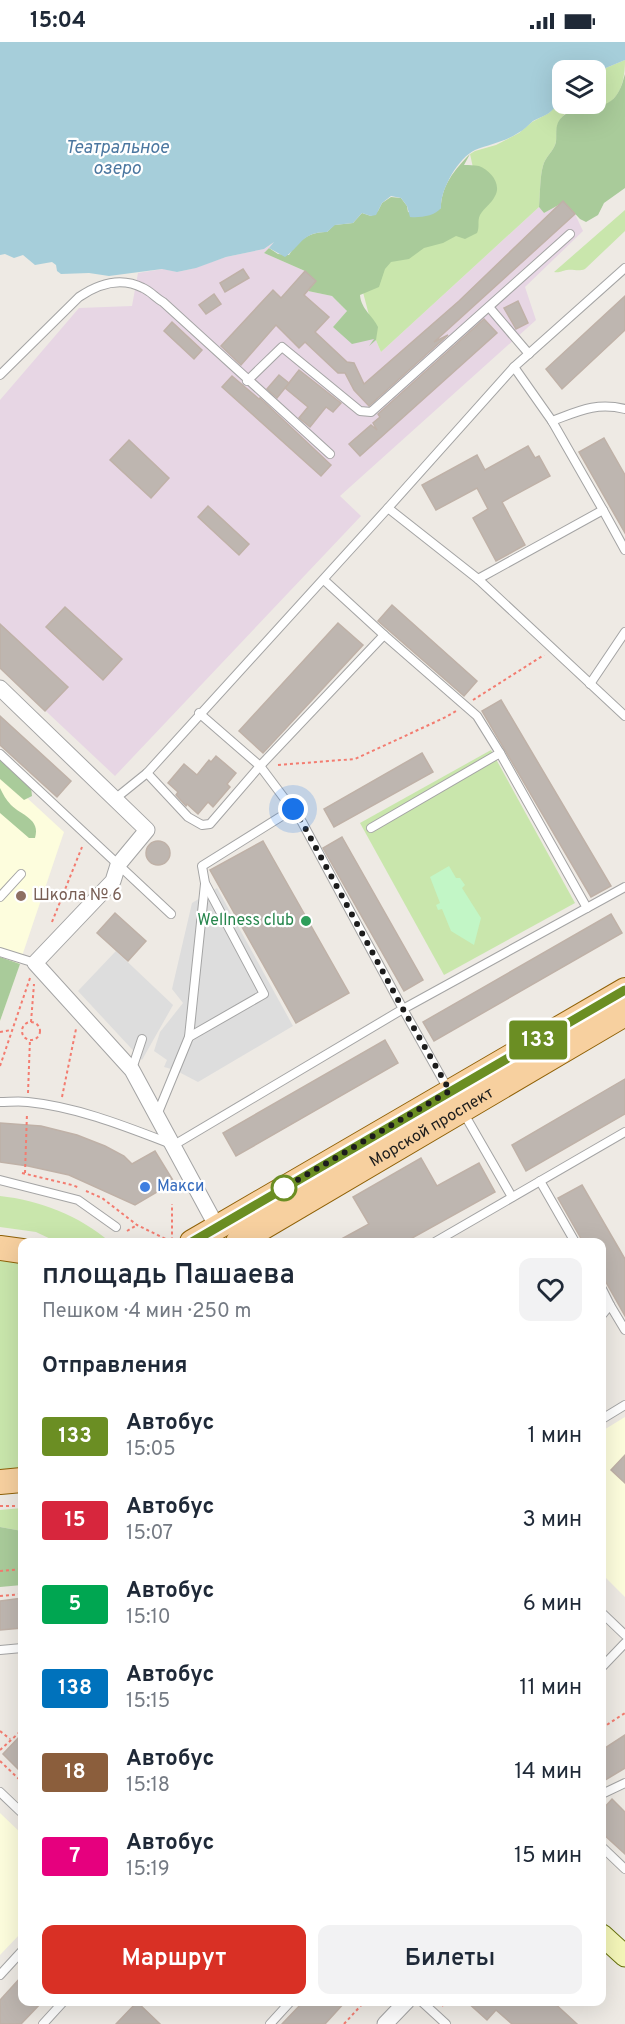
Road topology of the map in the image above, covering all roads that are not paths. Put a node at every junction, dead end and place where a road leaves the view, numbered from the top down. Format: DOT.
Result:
graph roads {
  1 [pos="570,234"];
  2 [pos="625,268"];
  3 [pos="489,307"];
  4 [pos="529,354"];
  5 [pos="514,368"];
  6 [pos="0,375"];
  7 [pos="247,381"];
  8 [pos="625,409"];
  9 [pos="552,421"];
  10 [pos="330,454"];
  11 [pos="388,508"];
  12 [pos="603,510"];
  13 [pos="625,550"];
  14 [pos="478,579"];
  15 [pos="324,580"];
  16 [pos="625,632"];
  17 [pos="384,635"];
  18 [pos="590,684"];
  19 [pos="0,688"];
  20 [pos="199,714"];
  21 [pos="625,716"];
  22 [pos="500,753"];
  23 [pos="0,754"];
  24 [pos="260,766"];
  25 [pos="147,773"];
  26 [pos="116,798"];
  27 [pos="293,809"];
  28 [pos="371,828"];
  29 [pos="118,865"];
  30 [pos="21,874"];
  31 [pos="205,883"];
  32 [pos="625,887"];
  33 [pos="0,897"];
  34 [pos="587,908"];
  35 [pos="171,914"];
  36 [pos="0,952"];
  37 [pos="35,963"];
  38 [pos="625,990"];
  39 [pos="403,1009"];
  40 [pos="625,1014"];
  41 [pos="189,1037"];
  42 [pos="142,1039"];
  43 [pos="132,1070"];
  44 [pos="456,1101"];
  45 [pos="0,1102"];
  46 [pos="157,1115"];
  47 [pos="625,1132"];
  48 [pos="174,1144"];
  49 [pos="0,1180"];
  50 [pos="540,1181"];
  51 [pos="512,1197"];
  52 [pos="116,1227"];
  53 [pos="221,1235"];
  54 [pos="244,1238"];
  55 [pos="442,1238"];
  56 [pos="573,1238"];
  57 [pos="0,1248"];
  58 [pos="18,1250"];
  59 [pos="606,1297"];
  60 [pos="610,1305"];
  61 [pos="606,1310"];
  62 [pos="625,1330"];
  63 [pos="625,1405"];
  64 [pos="606,1417"];
  65 [pos="18,1480"];
  66 [pos="0,1482"];
  67 [pos="606,1617"];
  68 [pos="625,1635"];
  69 [pos="625,1643"];
  70 [pos="18,1648"];
  71 [pos="0,1650"];
  72 [pos="606,1663"];
  73 [pos="624,1785"];
  74 [pos="0,1792"];
  75 [pos="606,1792"];
  76 [pos="18,1810"];
  77 [pos="606,1851"];
  78 [pos="625,1869"];
  79 [pos="606,1939"];
  80 [pos="18,1955"];
  81 [pos="625,1956"];
  82 [pos="0,1975"];
  83 [pos="59,2006"];
  84 [pos="286,2006"];
  85 [pos="399,2006"];
  86 [pos="426,2006"];
  87 [pos="43,2024"];
  88 [pos="270,2024"];
  89 [pos="386,2024"];
  90 [pos="446,2024"];
  1 -- 3 [label="lane"];
  2 -- 4 [label="lane"];
  3 -- 4 [label="lane"];
  3 -- 7 [label="lane"];
  4 -- 5 [label="lane"];
  5 -- 9 [label="lane"];
  5 -- 11 [label="lane"];
  6 -- 7 [label="lane"];
  7 -- 10 [label="lane"];
  8 -- 9 [label="lane"];
  9 -- 12 [label="lane"];
  11 -- 14 [label="lane"];
  11 -- 15 [label="lane"];
  12 -- 13 [label="lane"];
  12 -- 14 [label="lane"];
  14 -- 18 [label="lane"];
  15 -- 17 [label="lane"];
  15 -- 20 [label="lane"];
  16 -- 18 [label="lane"];
  17 -- 22 [label="lane"];
  17 -- 24 [label="lane"];
  18 -- 21 [label="lane"];
  19 -- 26 [label="street"];
  20 -- 24 [label="lane"];
  20 -- 25 [label="lane"];
  22 -- 28 [label="lane"];
  22 -- 34 [label="lane"];
  23 -- 29 [label="lane"];
  24 -- 25 [label="lane"];
  24 -- 27 [label="lane"];
  25 -- 26 [label="lane"];
  26 -- 29 [label="street"];
  27 -- 31 [label="lane"];
  27 -- 39 [label="lane"];
  29 -- 35 [label="lane"];
  29 -- 37 [label="street"];
  30 -- 33 [label="lane"];
  31 -- 41 [label="lane"];
  31 -- 41 [label="lane"];
  32 -- 34 [label="lane"];
  34 -- 39 [label="lane"];
  36 -- 37 [label="lane"];
  37 -- 43 [label="street"];
  38 -- 44 [label="main road, Морской проспект"];
  39 -- 44 [label="lane"];
  39 -- 48 [label="lane"];
  40 -- 44 [label="main road, Морской проспект"];
  41 -- 46 [label="lane"];
  42 -- 43 [label="lane"];
  43 -- 46 [label="street"];
  44 -- 51 [label="lane"];
  44 -- 53 [label="main road, Морской проспект"];
  44 -- 54 [label="main road, Морской проспект"];
  45 -- 48 [label="lane"];
  46 -- 48 [label="street"];
  47 -- 50 [label="lane"];
  48 -- 53 [label="street"];
  49 -- 52 [label="lane"];
  50 -- 51 [label="lane"];
  50 -- 56 [label="lane"];
  51 -- 55 [label="lane"];
  57 -- 58 [label="main road"];
  59 -- 60 [label="lane"];
  60 -- 61 [label="lane"];
  60 -- 62 [label="lane"];
  63 -- 64 [label="lane"];
  65 -- 66 [label="main road"];
  67 -- 68 [label="lane"];
  69 -- 72 [label="lane"];
  70 -- 71 [label="lane"];
  73 -- 75 [label="lane"];
  74 -- 76 [label="lane"];
  77 -- 78 [label="lane"];
  79 -- 81 [label="street"];
  80 -- 82 [label="lane"];
  83 -- 87 [label="lane"];
  84 -- 88 [label="lane"];
  85 -- 89 [label="street"];
  86 -- 90 [label="lane"];
}
